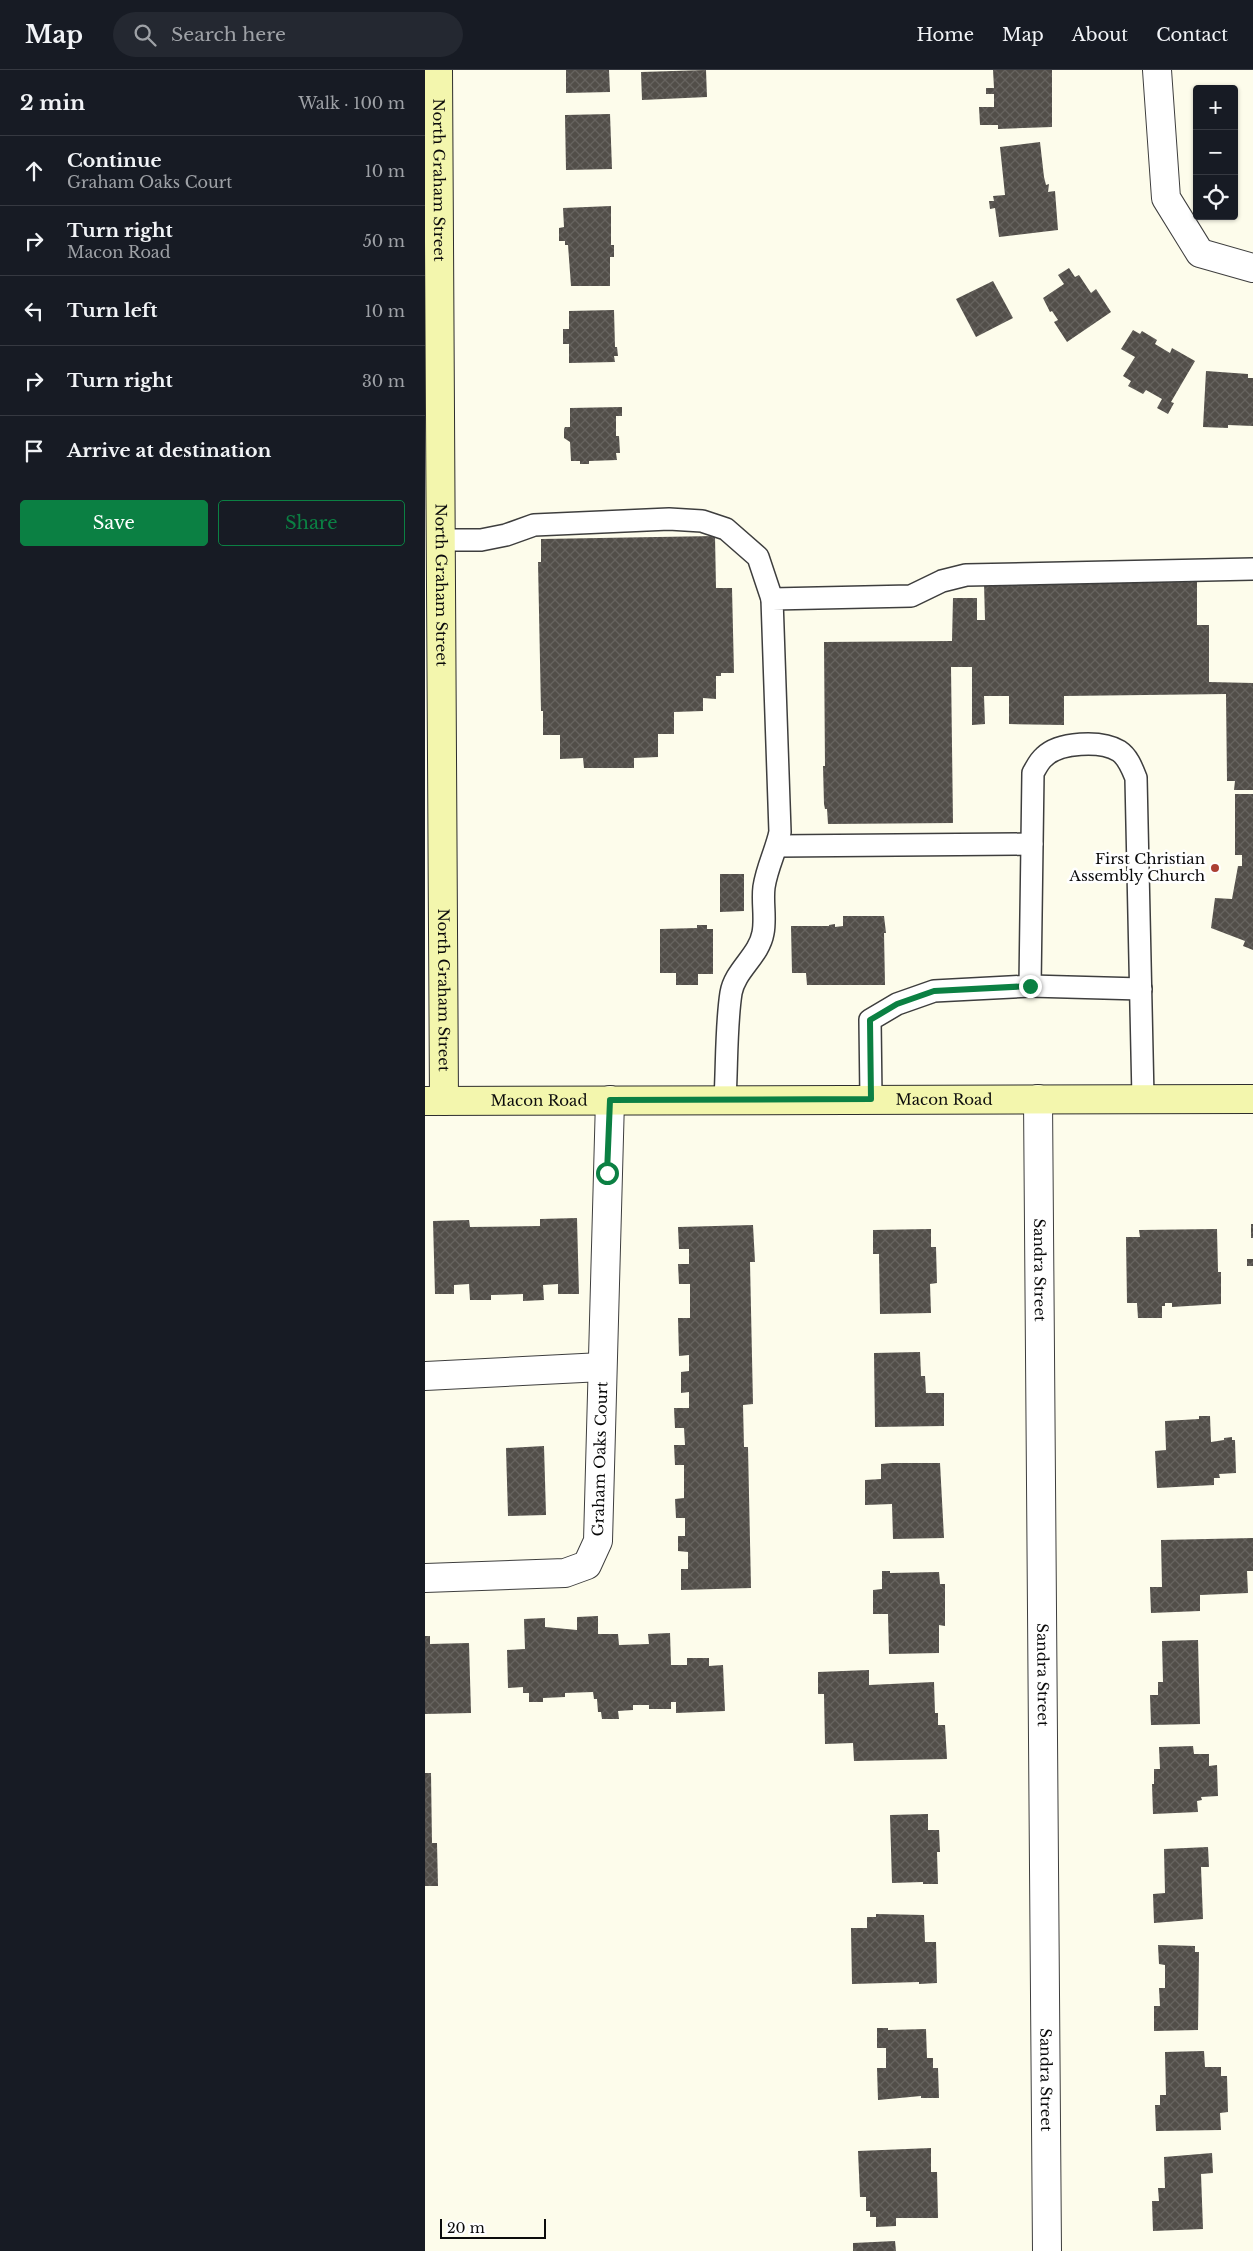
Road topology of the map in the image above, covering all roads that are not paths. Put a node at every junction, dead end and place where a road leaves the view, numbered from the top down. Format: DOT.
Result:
graph roads {
  1 [pos="438,70"];
  2 [pos="1157,70"];
  3 [pos="1253,268"];
  4 [pos="440,540"];
  5 [pos="1253,569"];
  6 [pos="772,599"];
  7 [pos="442,789"];
  8 [pos="425,823"];
  9 [pos="1032,844"];
  10 [pos="777,846"];
  11 [pos="1030,986"];
  12 [pos="1141,989"];
  13 [pos="1038,1098"];
  14 [pos="1143,1098"];
  15 [pos="1253,1098"];
  16 [pos="725,1099"];
  17 [pos="871,1099"];
  18 [pos="610,1100"];
  19 [pos="435,1101"];
  20 [pos="603,1367"];
  21 [pos="425,1376"];
  22 [pos="425,1578"];
  23 [pos="1047,2251"];
  1 -- 4 [label="main road, North Graham Street"];
  2 -- 3 [label="street"];
  4 -- 6 [label="lane"];
  4 -- 7 [label="main road, North Graham Street"];
  5 -- 6 [label="lane"];
  6 -- 10 [label="lane"];
  7 -- 8 [label="main road"];
  7 -- 19 [label="main road, North Graham Street"];
  9 -- 10 [label="lane"];
  9 -- 11 [label="lane"];
  9 -- 12 [label="lane"];
  10 -- 16 [label="lane"];
  11 -- 12 [label="lane"];
  11 -- 17 [label="lane"];
  12 -- 14 [label="lane"];
  13 -- 14 [label="main road, Macon Road"];
  13 -- 17 [label="main road, Macon Road"];
  13 -- 23 [label="street, Sandra Street"];
  14 -- 15 [label="main road, Macon Road"];
  16 -- 17 [label="main road, Macon Road"];
  16 -- 18 [label="main road, Macon Road"];
  18 -- 19 [label="main road, Macon Road"];
  18 -- 20 [label="street, Graham Oaks Court"];
  20 -- 21 [label="street, Graham Oaks Court"];
  20 -- 22 [label="street, Graham Oaks Court"];
}
